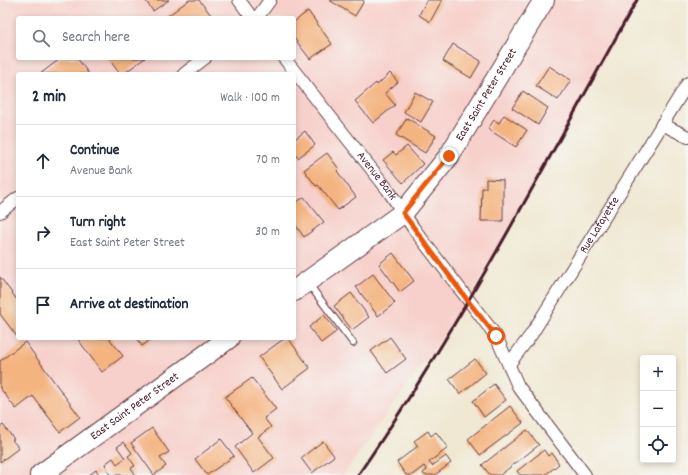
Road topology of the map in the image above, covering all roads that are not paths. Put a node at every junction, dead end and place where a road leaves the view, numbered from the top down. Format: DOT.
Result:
graph roads {
  1 [pos="239,0"];
  2 [pos="270,0"];
  3 [pos="544,0"];
  4 [pos="251,16"];
  5 [pos="258,16"];
  6 [pos="202,60"];
  7 [pos="286,60"];
  8 [pos="187,72"];
  9 [pos="295,72"];
  10 [pos="296,73"];
  11 [pos="688,83"];
  12 [pos="662,124"];
  13 [pos="688,137"];
  14 [pos="16,200"];
  15 [pos="0,212"];
  16 [pos="403,213"];
  17 [pos="300,286"];
  18 [pos="226,340"];
  19 [pos="353,343"];
  20 [pos="509,364"];
  21 [pos="40,475"];
  22 [pos="585,475"];
  1 -- 4 [label="street"];
  2 -- 5 [label="street"];
  3 -- 16 [label="main road, East Saint Peter Street"];
  6 -- 8 [label="street"];
  7 -- 9 [label="street, Avenue Bank"];
  10 -- 16 [label="street, Avenue Bank"];
  11 -- 12 [label="street, Rue Lafayette"];
  12 -- 13 [label="street"];
  12 -- 20 [label="street, Rue Lafayette"];
  14 -- 15 [label="street"];
  16 -- 17 [label="main road, East Saint Peter Street"];
  16 -- 20 [label="street, Avenue Bank"];
  17 -- 19 [label="lane"];
  18 -- 21 [label="main road, East Saint Peter Street"];
  20 -- 22 [label="street, Avenue Bank"];
}
